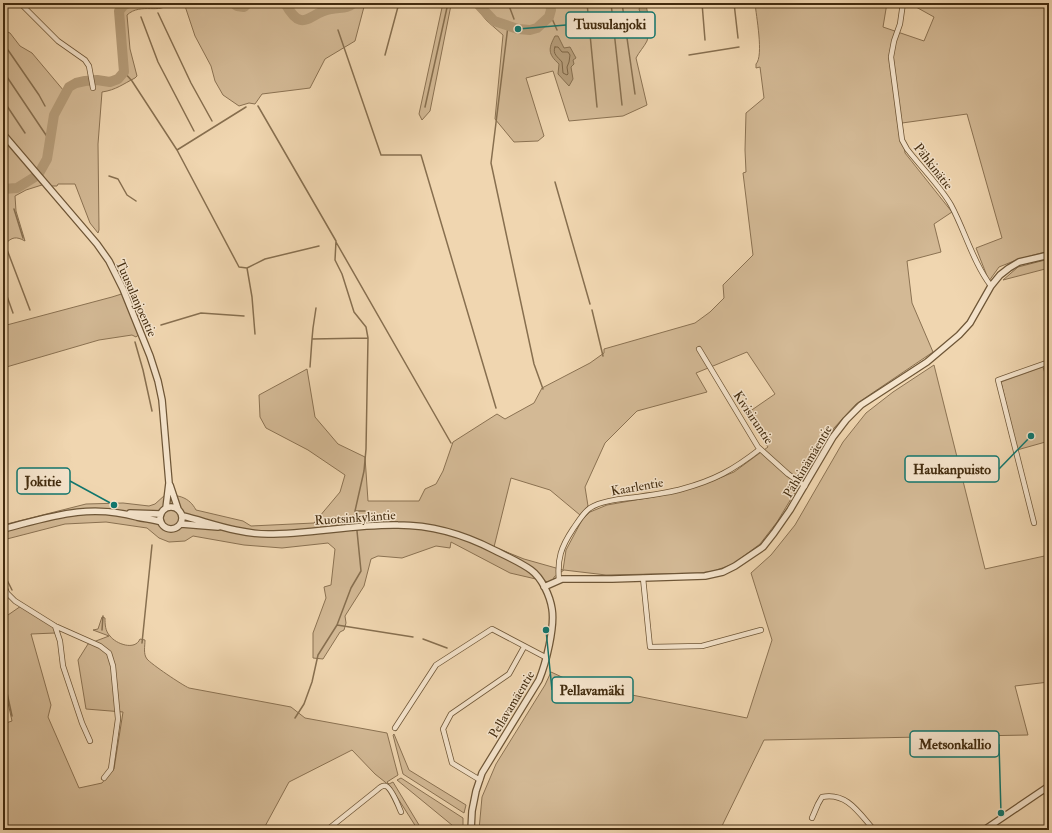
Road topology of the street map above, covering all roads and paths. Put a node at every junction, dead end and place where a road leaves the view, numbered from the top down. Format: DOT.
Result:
graph roads {
  1 [pos="20,3"];
  2 [pos="903,3"];
  3 [pos="93,88"];
  4 [pos="3,134"];
  5 [pos="1049,255"];
  6 [pos="991,286"];
  7 [pos="698,349"];
  8 [pos="1049,362"];
  9 [pos="760,449"];
  10 [pos="169,483"];
  11 [pos="805,486"];
  12 [pos="166,508"];
  13 [pos="178,508"];
  14 [pos="126,513"];
  15 [pos="161,514"];
  16 [pos="183,516"];
  17 [pos="161,522"];
  18 [pos="1034,523"];
  19 [pos="181,524"];
  20 [pos="222,527"];
  21 [pos="3,529"];
  22 [pos="643,578"];
  23 [pos="559,580"];
  24 [pos="3,584"];
  25 [pos="544,587"];
  26 [pos="55,626"];
  27 [pos="761,630"];
  28 [pos="524,647"];
  29 [pos="547,658"];
  30 [pos="395,728"];
  31 [pos="90,741"];
  32 [pos="104,778"];
  33 [pos="480,780"];
  34 [pos="1047,787"];
  35 [pos="1049,801"];
  36 [pos="402,812"];
  37 [pos="812,818"];
  38 [pos="327,830"];
  39 [pos="471,830"];
  40 [pos="874,830"];
  41 [pos="984,830"];
  1 -- 3 [label="street"];
  2 -- 6 [label="street, Pähkinätie"];
  4 -- 10 [label="street, Tuusulanjoentie"];
  5 -- 6 [label="street, Pähkinämäentie"];
  6 -- 11 [label="street, Pähkinämäentie"];
  7 -- 9 [label="street, Kivisiruntie"];
  8 -- 18 [label="street"];
  9 -- 11 [label="street, Kivisiruntie"];
  9 -- 23 [label="street, Kaarlentie"];
  10 -- 12 [label="street, Tuusulanjoentie"];
  10 -- 13 [label="street, Tuusulanjoentie"];
  11 -- 22 [label="street, Pähkinämäentie"];
  12 -- 13 [label="street"];
  12 -- 15 [label="street"];
  13 -- 16 [label="street"];
  14 -- 15 [label="street"];
  14 -- 17 [label="street"];
  14 -- 21 [label="street"];
  15 -- 17 [label="street"];
  16 -- 19 [label="street"];
  16 -- 20 [label="street, Ruotsinkyläntie"];
  17 -- 19 [label="street"];
  19 -- 20 [label="street, Ruotsinkyläntie"];
  20 -- 25 [label="street, Ruotsinkyläntie"];
  22 -- 23 [label="street, Pähkinämäentie"];
  22 -- 27 [label="street"];
  23 -- 25 [label="street, Pähkinämäentie"];
  24 -- 26 [label="street"];
  25 -- 29 [label="street, Pellavamäentie"];
  26 -- 31 [label="street"];
  26 -- 32 [label="street"];
  28 -- 29 [label="street"];
  28 -- 30 [label="street"];
  28 -- 33 [label="street"];
  29 -- 33 [label="street, Pellavamäentie"];
  33 -- 39 [label="street, Pellavamäentie"];
  34 -- 35 [label="street"];
  34 -- 41 [label="street"];
  36 -- 38 [label="street"];
  37 -- 40 [label="street"];
}
